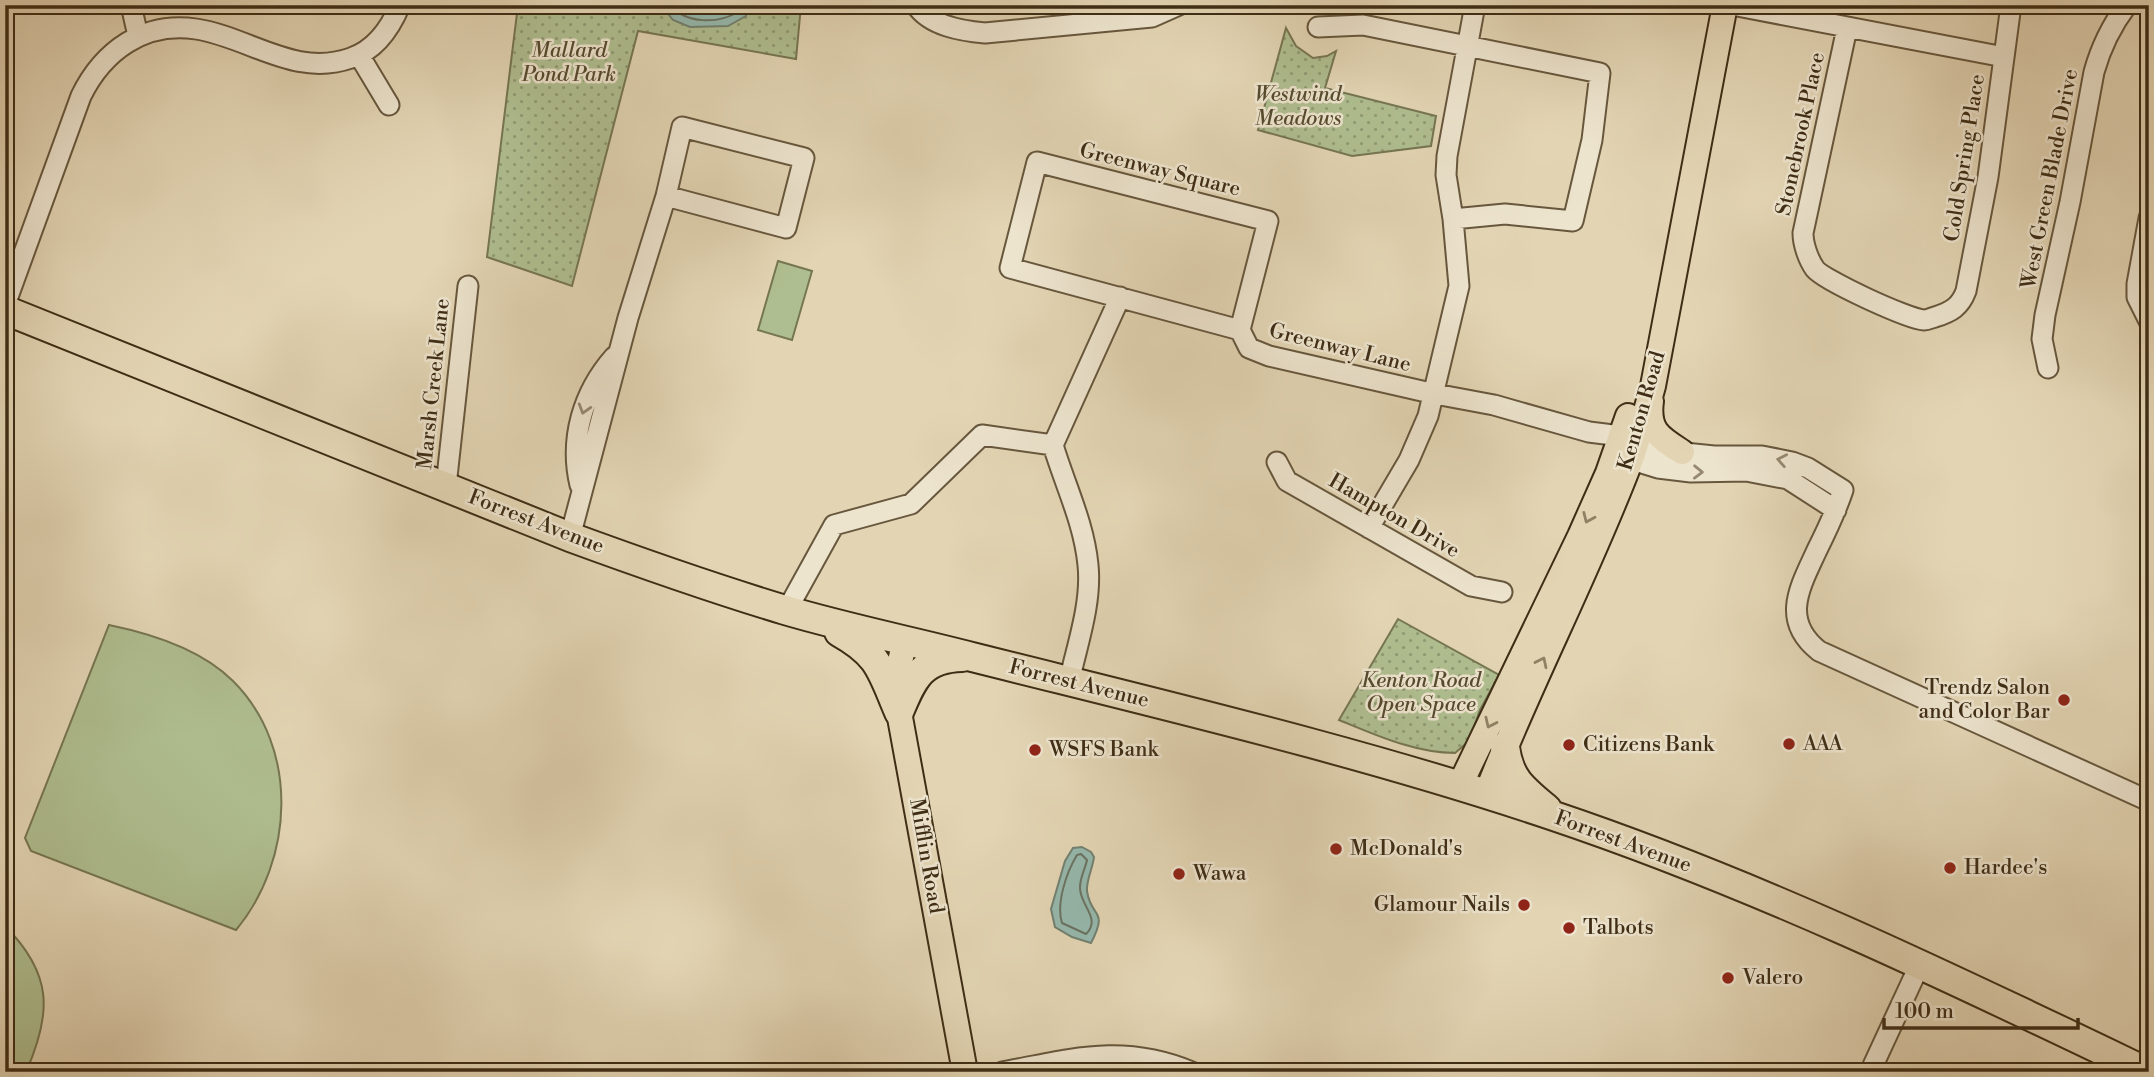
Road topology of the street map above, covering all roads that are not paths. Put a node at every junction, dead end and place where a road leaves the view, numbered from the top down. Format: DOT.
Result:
graph roads {
  1 [pos="131,5"];
  2 [pos="400,5"];
  3 [pos="916,5"];
  4 [pos="1179,5"];
  5 [pos="1475,5"];
  6 [pos="1716,5"];
  7 [pos="1725,5"];
  8 [pos="1732,5"];
  9 [pos="2011,5"];
  10 [pos="2127,5"];
  11 [pos="1318,27"];
  12 [pos="1847,28"];
  13 [pos="138,36"];
  14 [pos="1466,47"];
  15 [pos="359,55"];
  16 [pos="2004,57"];
  17 [pos="389,105"];
  18 [pos="666,196"];
  19 [pos="2149,218"];
  20 [pos="1453,219"];
  21 [pos="1010,268"];
  22 [pos="468,286"];
  23 [pos="1120,297"];
  24 [pos="5,307"];
  25 [pos="1950,312"];
  26 [pos="2149,321"];
  27 [pos="1240,330"];
  28 [pos="2048,368"];
  29 [pos="1653,386"];
  30 [pos="1435,394"];
  31 [pos="1053,445"];
  32 [pos="1626,448"];
  33 [pos="1682,452"];
  34 [pos="1277,461"];
  35 [pos="446,486"];
  36 [pos="1836,510"];
  37 [pos="1370,528"];
  38 [pos="570,537"];
  39 [pos="1502,592"];
  40 [pos="799,614"];
  41 [pos="905,640"];
  42 [pos="969,656"];
  43 [pos="1069,682"];
  44 [pos="899,712"];
  45 [pos="1505,747"];
  46 [pos="1459,787"];
  47 [pos="1486,795"];
  48 [pos="2149,801"];
  49 [pos="1554,816"];
  50 [pos="1920,964"];
  51 [pos="965,1072"];
  52 [pos="1002,1072"];
  53 [pos="1192,1072"];
  54 [pos="1870,1072"];
  55 [pos="2147,1072"];
  1 -- 13 [label="street"];
  2 -- 15 [label="street"];
  3 -- 4 [label="street"];
  5 -- 14 [label="street"];
  6 -- 32 [label="main road, Kenton Road"];
  7 -- 29 [label="main road, Kenton Road"];
  8 -- 12 [label="street"];
  9 -- 16 [label="street, Cold Spring Place"];
  10 -- 28 [label="street, West Green Blade Drive"];
  11 -- 14 [label="street"];
  12 -- 16 [label="street"];
  12 -- 25 [label="street, Stonebrook Place"];
  13 -- 15 [label="street"];
  13 -- 24 [label="street"];
  14 -- 20 [label="street"];
  14 -- 20 [label="street"];
  15 -- 17 [label="street"];
  16 -- 25 [label="street, Cold Spring Place"];
  18 -- 18 [label="street"];
  18 -- 38 [label="street"];
  19 -- 26 [label="street"];
  20 -- 30 [label="street"];
  21 -- 23 [label="street, Greenway Lane"];
  21 -- 27 [label="street, Greenway Square"];
  22 -- 35 [label="street, Marsh Creek Lane"];
  23 -- 27 [label="street, Greenway Lane"];
  23 -- 31 [label="street"];
  24 -- 35 [label="highway, Forrest Avenue"];
  27 -- 30 [label="street, Greenway Lane"];
  29 -- 32 [label="main road, Kenton Road"];
  29 -- 33 [label="main road"];
  30 -- 32 [label="street, Greenway Lane"];
  30 -- 37 [label="street"];
  31 -- 40 [label="street"];
  31 -- 43 [label="street"];
  32 -- 33 [label="street"];
  32 -- 36 [label="street, one-way"];
  45 -- 32 [label="main road, Kenton Road, one-way"];
  32 -- 46 [label="main road, Kenton Road, one-way"];
  36 -- 33 [label="street, one-way"];
  34 -- 37 [label="street, Hampton Drive"];
  35 -- 38 [label="highway, Forrest Avenue"];
  36 -- 48 [label="street"];
  37 -- 39 [label="street, Hampton Drive"];
  38 -- 40 [label="highway, Forrest Avenue"];
  40 -- 41 [label="highway, Forrest Avenue"];
  40 -- 44 [label="highway"];
  41 -- 42 [label="highway, Forrest Avenue"];
  41 -- 44 [label="main road, Mifflin Road"];
  42 -- 43 [label="highway, Forrest Avenue"];
  42 -- 44 [label="highway"];
  43 -- 46 [label="highway, Forrest Avenue"];
  44 -- 51 [label="main road, Mifflin Road"];
  45 -- 47 [label="main road, Kenton Road"];
  45 -- 49 [label="highway"];
  46 -- 47 [label="highway, Forrest Avenue"];
  47 -- 49 [label="highway, Forrest Avenue"];
  49 -- 50 [label="highway, Forrest Avenue"];
  50 -- 54 [label="street"];
  50 -- 55 [label="highway, Forrest Avenue"];
  52 -- 53 [label="street"];
}
